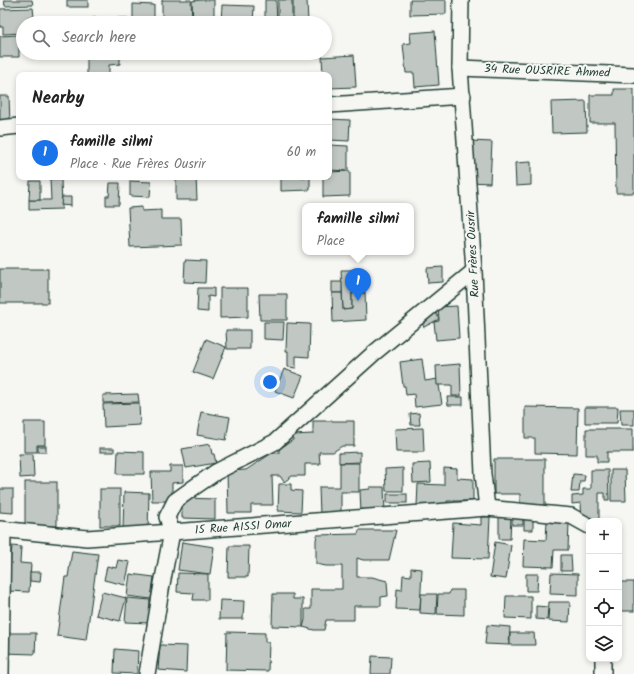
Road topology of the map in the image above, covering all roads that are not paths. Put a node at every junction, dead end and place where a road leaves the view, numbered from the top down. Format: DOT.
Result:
graph roads {
  1 [pos="461,0"];
  2 [pos="460,68"];
  3 [pos="634,75"];
  4 [pos="463,96"];
  5 [pos="332,105"];
  6 [pos="16,126"];
  7 [pos="0,128"];
  8 [pos="474,271"];
  9 [pos="487,508"];
  10 [pos="586,524"];
  11 [pos="2,529"];
  12 [pos="172,532"];
  13 [pos="603,662"];
  14 [pos="1,674"];
  15 [pos="147,674"];
  16 [pos="603,674"];
  1 -- 2 [label="street, Rue Frères Ousrir"];
  2 -- 3 [label="street, 34 Rue OUSRIRE Ahmed"];
  2 -- 4 [label="street, Rue Frères Ousrir"];
  4 -- 5 [label="street"];
  4 -- 8 [label="street, Rue Frères Ousrir"];
  6 -- 7 [label="street"];
  8 -- 9 [label="street, Rue Frères Ousrir"];
  8 -- 12 [label="street"];
  9 -- 10 [label="street, 15 Rue AISSI Omar"];
  9 -- 12 [label="street, 15 Rue AISSI Omar"];
  11 -- 12 [label="street, 15 Rue AISSI Omar"];
  11 -- 14 [label="street"];
  12 -- 15 [label="street"];
  13 -- 16 [label="street"];
}
